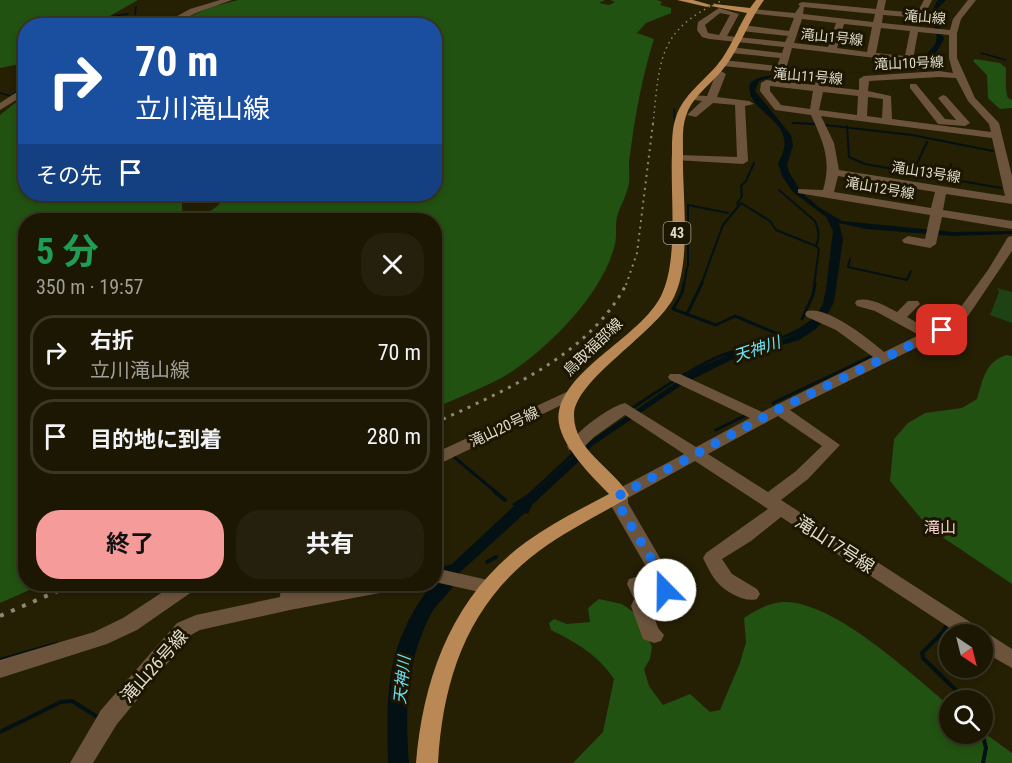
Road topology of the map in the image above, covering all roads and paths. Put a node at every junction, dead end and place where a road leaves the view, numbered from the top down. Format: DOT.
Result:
graph roads {
  1 [pos="228,0"];
  2 [pos="681,0"];
  3 [pos="760,0"];
  4 [pos="882,0"];
  5 [pos="928,0"];
  6 [pos="972,0"];
  7 [pos="803,2"];
  8 [pos="841,4"];
  9 [pos="716,7"];
  10 [pos="752,11"];
  11 [pos="879,12"];
  12 [pos="798,17"];
  13 [pos="179,18"];
  14 [pos="839,26"];
  15 [pos="876,30"];
  16 [pos="949,32"];
  17 [pos="792,34"];
  18 [pos="913,34"];
  19 [pos="722,38"];
  20 [pos="736,39"];
  21 [pos="790,46"];
  22 [pos="832,50"];
  23 [pos="871,54"];
  24 [pos="786,56"];
  25 [pos="722,68"];
  26 [pos="959,76"];
  27 [pos="821,77"];
  28 [pos="913,86"];
  29 [pos="818,89"];
  30 [pos="863,94"];
  31 [pos="18,95"];
  32 [pos="691,97"];
  33 [pos="922,98"];
  34 [pos="711,99"];
  35 [pos="957,99"];
  36 [pos="0,107"];
  37 [pos="814,112"];
  38 [pos="692,115"];
  39 [pos="862,118"];
  40 [pos="887,122"];
  41 [pos="942,125"];
  42 [pos="998,136"];
  43 [pos="1000,156"];
  44 [pos="679,158"];
  45 [pos="1012,159"];
  46 [pos="834,172"];
  47 [pos="941,190"];
  48 [pos="802,191"];
  49 [pos="828,194"];
  50 [pos="1012,201"];
  51 [pos="937,213"];
  52 [pos="1012,225"];
  53 [pos="908,240"];
  54 [pos="1012,240"];
  55 [pos="862,303"];
  56 [pos="913,304"];
  57 [pos="818,316"];
  58 [pos="899,318"];
  59 [pos="931,336"];
  60 [pos="883,359"];
  61 [pos="675,377"];
  62 [pos="573,394"];
  63 [pos="779,409"];
  64 [pos="761,418"];
  65 [pos="579,452"];
  66 [pos="695,454"];
  67 [pos="442,457"];
  68 [pos="620,495"];
  69 [pos="774,505"];
  70 [pos="442,576"];
  71 [pos="636,584"];
  72 [pos="488,587"];
  73 [pos="179,591"];
  74 [pos="290,592"];
  75 [pos="750,594"];
  76 [pos="645,601"];
  77 [pos="958,624"];
  78 [pos="654,635"];
  79 [pos="993,647"];
  80 [pos="1012,660"];
  81 [pos="0,669"];
  82 [pos="81,763"];
  83 [pos="427,763"];
  1 -- 13 [label="street"];
  2 -- 9 [label="main road"];
  3 -- 10 [label="main road, 鳥取福部線 / 43"];
  4 -- 11 [label="street"];
  5 -- 11 [label="street"];
  6 -- 16 [label="street"];
  7 -- 8 [label="street"];
  7 -- 12 [label="street"];
  8 -- 11 [label="street"];
  9 -- 10 [label="main road"];
  9 -- 19 [label="street"];
  9 -- 19 [label="street"];
  10 -- 12 [label="street"];
  10 -- 20 [label="main road, 鳥取福部線 / 43"];
  11 -- 15 [label="street"];
  12 -- 14 [label="street"];
  12 -- 17 [label="street"];
  14 -- 15 [label="street, 滝山線"];
  14 -- 22 [label="street"];
  15 -- 18 [label="street, 滝山線"];
  15 -- 23 [label="street"];
  16 -- 18 [label="street, 滝山線"];
  16 -- 26 [label="street"];
  17 -- 20 [label="street"];
  17 -- 21 [label="street"];
  18 -- 23 [label="street, 滝山1号線"];
  19 -- 20 [label="street, 滝山1号線"];
  20 -- 21 [label="street, 滝山1号線"];
  20 -- 24 [label="street"];
  20 -- 25 [label="main road, 鳥取福部線 / 43"];
  21 -- 22 [label="street, 滝山1号線"];
  21 -- 24 [label="street"];
  22 -- 23 [label="street, 滝山1号線"];
  24 -- 25 [label="street"];
  25 -- 32 [label="main road, 鳥取福部線 / 43"];
  25 -- 34 [label="street"];
  26 -- 30 [label="street, 滝山10号線"];
  26 -- 35 [label="street"];
  27 -- 29 [label="street"];
  28 -- 33 [label="street"];
  29 -- 30 [label="street, 滝山11号線"];
  29 -- 37 [label="street"];
  29 -- 37 [label="street, 滝山11号線"];
  30 -- 39 [label="street"];
  30 -- 40 [label="street, 滝山11号線"];
  31 -- 36 [label="street"];
  32 -- 34 [label="street"];
  32 -- 44 [label="main road, 鳥取福部線 / 43"];
  33 -- 35 [label="street"];
  33 -- 41 [label="street"];
  34 -- 38 [label="street"];
  34 -- 44 [label="street"];
  35 -- 41 [label="street"];
  35 -- 42 [label="street"];
  37 -- 39 [label="street, 滝山11号線"];
  37 -- 46 [label="street, 滝山12号線"];
  39 -- 40 [label="street, 滝山11号線"];
  40 -- 41 [label="street, 滝山11号線"];
  41 -- 42 [label="street, 滝山11号線"];
  42 -- 43 [label="street"];
  43 -- 45 [label="street"];
  43 -- 50 [label="street"];
  44 -- 62 [label="main road, 鳥取福部線 / 43"];
  46 -- 47 [label="street, 滝山13号線"];
  46 -- 49 [label="street, 滝山12号線"];
  47 -- 50 [label="street, 滝山13号線"];
  47 -- 51 [label="street"];
  48 -- 49 [label="street"];
  49 -- 51 [label="street, 滝山12号線"];
  51 -- 52 [label="street, 滝山12号線"];
  51 -- 53 [label="street"];
  54 -- 59 [label="street"];
  55 -- 58 [label="street"];
  56 -- 58 [label="street"];
  57 -- 60 [label="street"];
  58 -- 59 [label="street"];
  59 -- 60 [label="street"];
  60 -- 63 [label="street"];
  61 -- 64 [label="street"];
  62 -- 65 [label="main road, 鳥取福部線 / 43"];
  62 -- 67 [label="street, 滝山20号線"];
  63 -- 64 [label="street"];
  63 -- 69 [label="street"];
  64 -- 66 [label="street"];
  65 -- 66 [label="street, 滝山17号線"];
  65 -- 68 [label="main road, 鳥取福部線 / 43"];
  66 -- 68 [label="street"];
  66 -- 69 [label="street, 滝山17号線"];
  68 -- 72 [label="main road"];
  68 -- 76 [label="street"];
  69 -- 75 [label="street"];
  69 -- 77 [label="street, 滝山17号線"];
  70 -- 72 [label="street"];
  71 -- 76 [label="street"];
  72 -- 83 [label="main road"];
  73 -- 81 [label="street"];
  74 -- 82 [label="street, 滝山26号線"];
  76 -- 78 [label="street"];
  79 -- 80 [label="street"];
}
